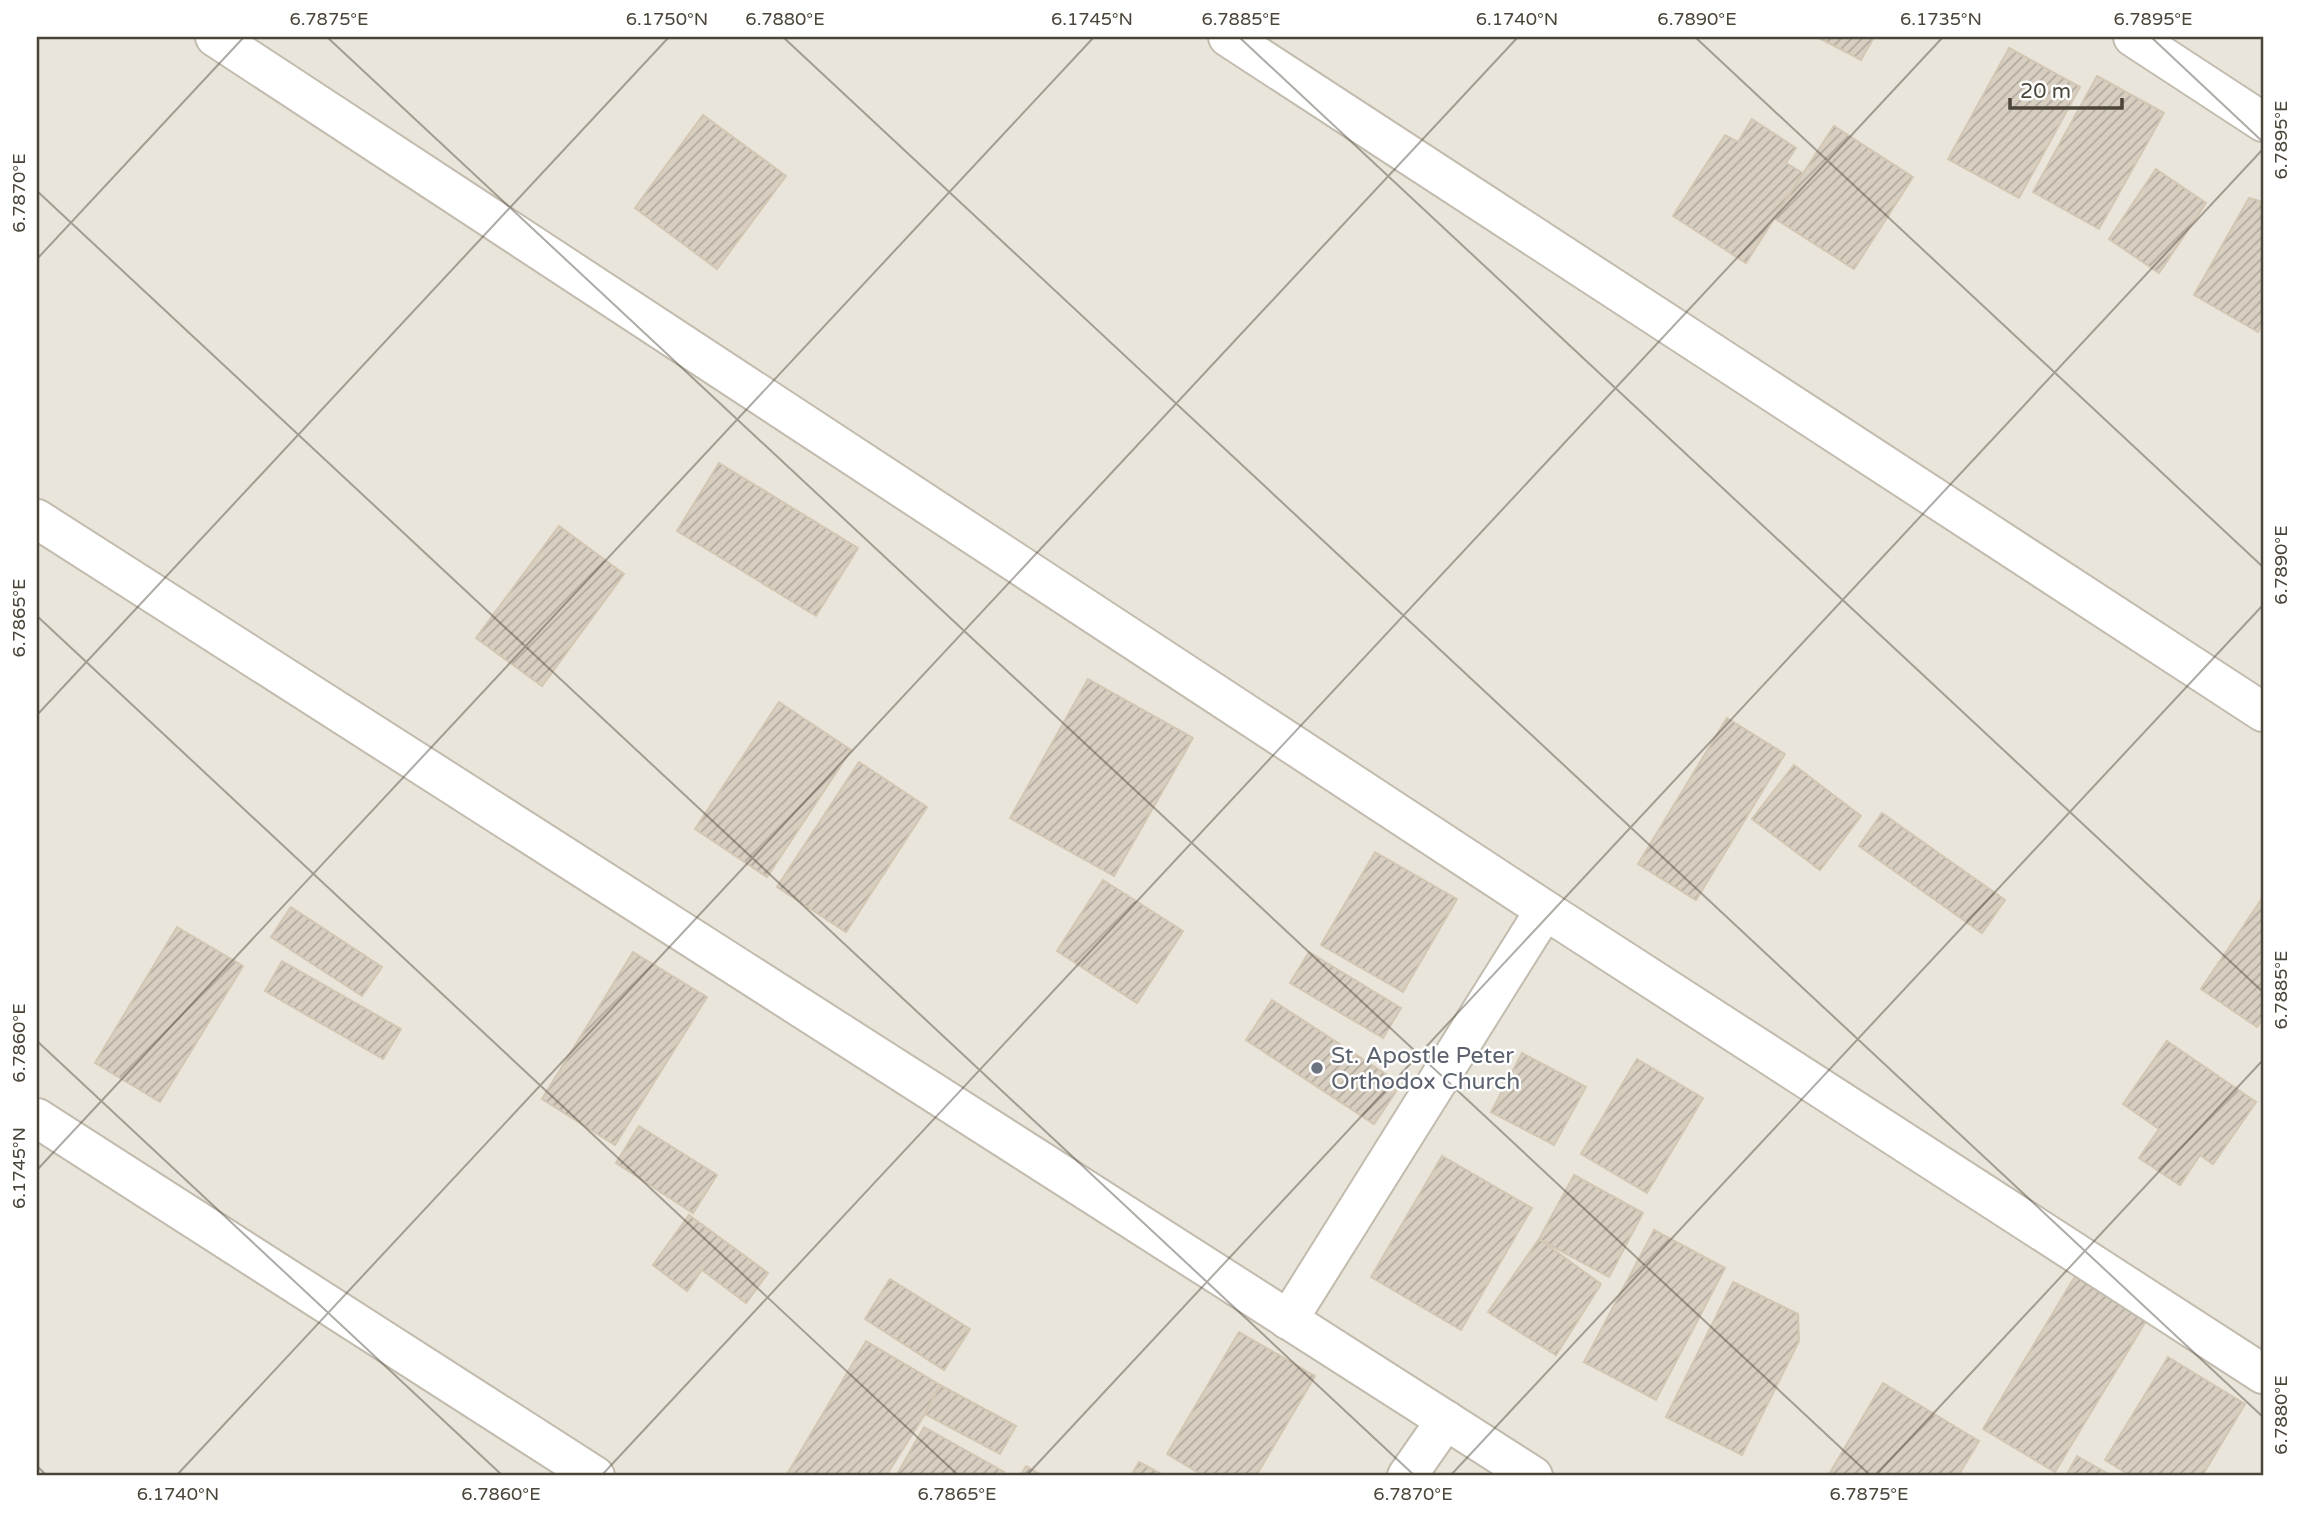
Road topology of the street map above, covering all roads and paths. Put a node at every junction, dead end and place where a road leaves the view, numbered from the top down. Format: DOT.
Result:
graph roads {
  1 [pos="215,37"];
  2 [pos="1228,37"];
  3 [pos="2133,37"];
  4 [pos="2263,122"];
  5 [pos="37,519"];
  6 [pos="2263,712"];
  7 [pos="1545,910"];
  8 [pos="37,1118"];
  9 [pos="1288,1320"];
  10 [pos="2263,1374"];
  11 [pos="1446,1420"];
  12 [pos="595,1476"];
  13 [pos="1407,1476"];
  14 [pos="1533,1476"];
  1 -- 7 [label="street"];
  2 -- 6 [label="street"];
  3 -- 4 [label="street"];
  5 -- 9 [label="street"];
  7 -- 9 [label="street"];
  7 -- 10 [label="street"];
  8 -- 12 [label="street"];
  9 -- 11 [label="street"];
  11 -- 13 [label="street"];
  11 -- 14 [label="street"];
}
